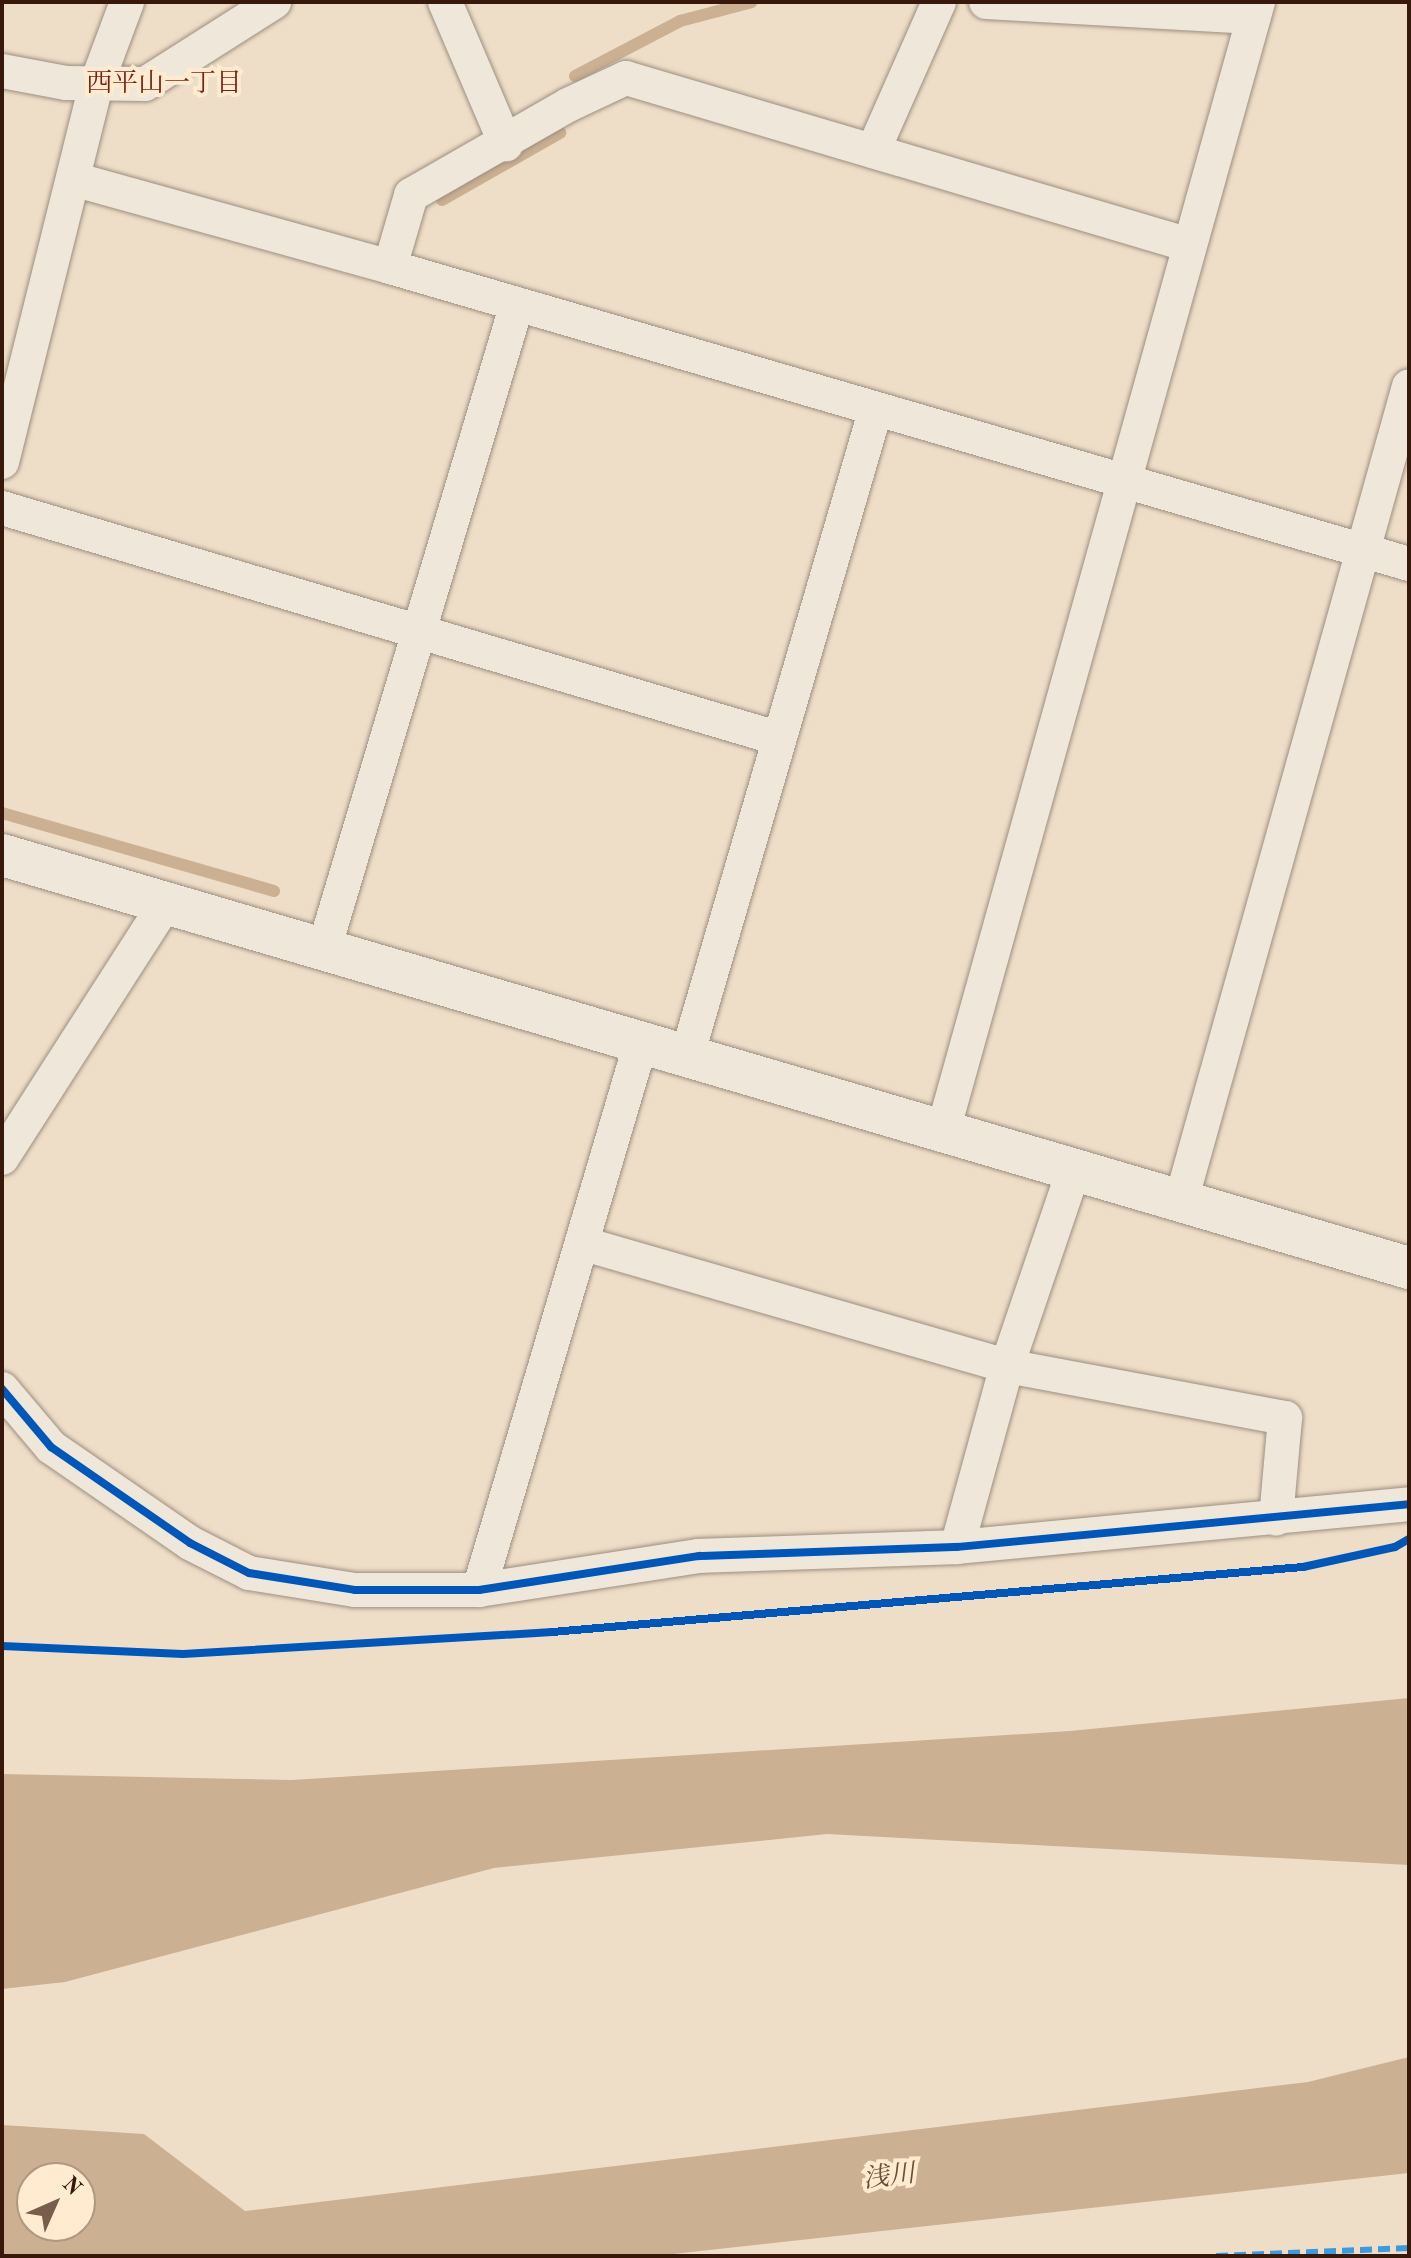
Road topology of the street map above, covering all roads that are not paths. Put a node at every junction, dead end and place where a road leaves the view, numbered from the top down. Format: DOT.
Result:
graph roads {
  1 [pos="127,2"];
  2 [pos="274,2"];
  3 [pos="445,2"];
  4 [pos="939,2"];
  5 [pos="986,2"];
  6 [pos="1256,10"];
  7 [pos="2,71"];
  8 [pos="96,85"];
  9 [pos="506,144"];
  10 [pos="873,151"];
  11 [pos="73,179"];
  12 [pos="1189,245"];
  13 [pos="390,267"];
  14 [pos="516,307"];
  15 [pos="12,375"];
  16 [pos="1409,386"];
  17 [pos="875,412"];
  18 [pos="2,462"];
  19 [pos="1128,480"];
  20 [pos="2,508"];
  21 [pos="1363,552"];
  22 [pos="1409,564"];
  23 [pos="422,633"];
  24 [pos="777,738"];
  25 [pos="2,855"];
  26 [pos="166,903"];
  27 [pos="324,949"];
  28 [pos="641,1042"];
  29 [pos="687,1056"];
  30 [pos="943,1131"];
  31 [pos="2,1158"];
  32 [pos="1074,1169"];
  33 [pos="1181,1201"];
  34 [pos="584,1244"];
  35 [pos="1409,1268"];
  36 [pos="1007,1366"];
  37 [pos="2,1389"];
  38 [pos="1409,1504"];
  39 [pos="1276,1519"];
  40 [pos="957,1547"];
  41 [pos="479,1590"];
  1 -- 8 [label="street"];
  2 -- 8 [label="street"];
  3 -- 9 [label="street"];
  4 -- 10 [label="street"];
  5 -- 6 [label="street"];
  6 -- 12 [label="street"];
  7 -- 8 [label="street"];
  8 -- 11 [label="street"];
  9 -- 10 [label="street"];
  9 -- 13 [label="street"];
  10 -- 12 [label="street"];
  11 -- 13 [label="street"];
  11 -- 15 [label="street"];
  12 -- 19 [label="street"];
  13 -- 14 [label="street"];
  14 -- 17 [label="street"];
  14 -- 23 [label="street"];
  15 -- 18 [label="street"];
  16 -- 21 [label="street"];
  17 -- 19 [label="street"];
  17 -- 24 [label="street"];
  19 -- 21 [label="street"];
  19 -- 30 [label="street"];
  20 -- 23 [label="street"];
  21 -- 22 [label="street"];
  21 -- 33 [label="street"];
  23 -- 24 [label="street"];
  23 -- 27 [label="street"];
  24 -- 29 [label="street"];
  25 -- 26 [label="street"];
  26 -- 27 [label="street"];
  26 -- 31 [label="street"];
  27 -- 28 [label="street"];
  28 -- 29 [label="street"];
  28 -- 34 [label="street"];
  29 -- 30 [label="street"];
  30 -- 32 [label="street"];
  32 -- 33 [label="street"];
  32 -- 36 [label="street"];
  33 -- 35 [label="street"];
  34 -- 36 [label="street"];
  34 -- 41 [label="street"];
  36 -- 39 [label="street"];
  36 -- 40 [label="street"];
  37 -- 41 [label="street"];
  38 -- 39 [label="street"];
  39 -- 40 [label="street"];
  40 -- 41 [label="street"];
}
